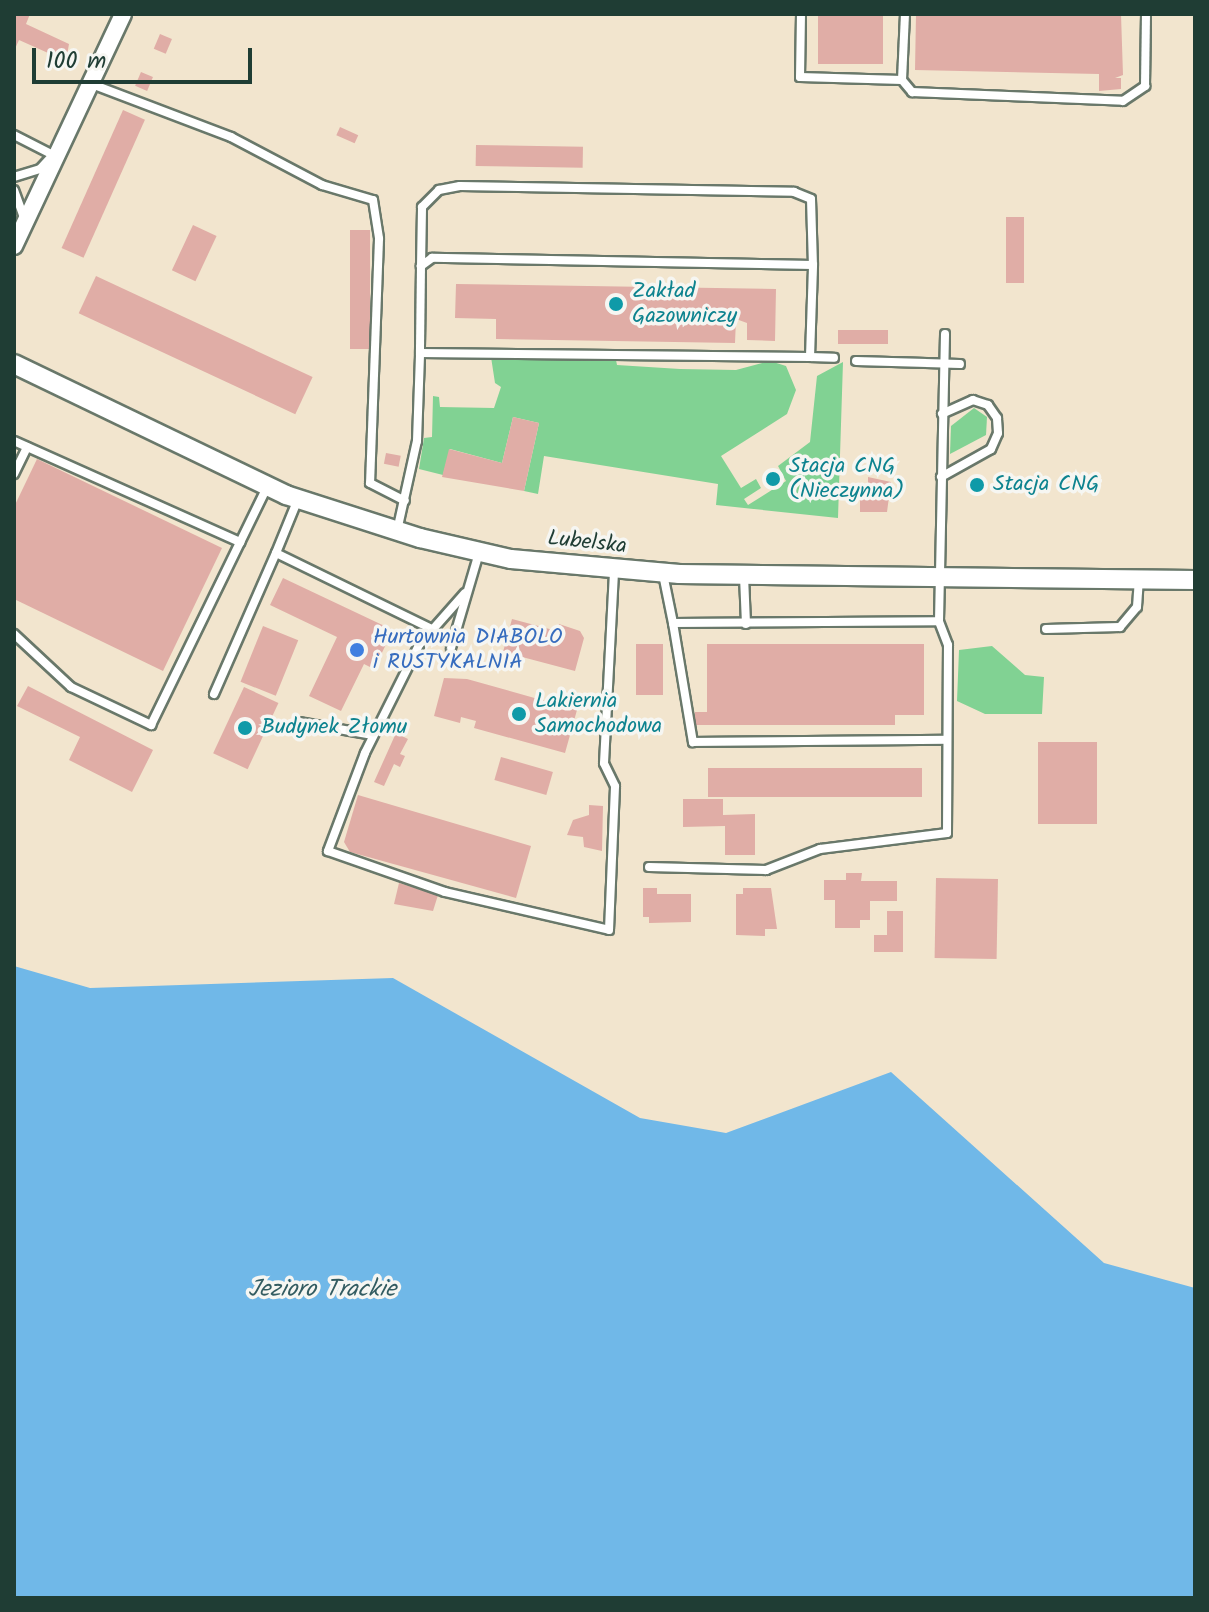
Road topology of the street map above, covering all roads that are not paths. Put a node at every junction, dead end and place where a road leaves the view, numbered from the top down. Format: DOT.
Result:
graph roads {
  1 [pos="123,14"];
  2 [pos="801,14"];
  3 [pos="905,14"];
  4 [pos="1146,14"];
  5 [pos="902,80"];
  6 [pos="89,83"];
  7 [pos="15,136"];
  8 [pos="53,155"];
  9 [pos="14,177"];
  10 [pos="14,190"];
  11 [pos="25,222"];
  12 [pos="14,246"];
  13 [pos="813,265"];
  14 [pos="421,266"];
  15 [pos="945,334"];
  16 [pos="420,353"];
  17 [pos="810,357"];
  18 [pos="834,358"];
  19 [pos="856,361"];
  20 [pos="942,363"];
  21 [pos="14,364"];
  22 [pos="960,364"];
  23 [pos="942,414"];
  24 [pos="14,441"];
  25 [pos="27,447"];
  26 [pos="14,474"];
  27 [pos="941,477"];
  28 [pos="267,486"];
  29 [pos="298,499"];
  30 [pos="405,501"];
  31 [pos="397,532"];
  32 [pos="240,542"];
  33 [pos="276,553"];
  34 [pos="479,553"];
  35 [pos="614,571"];
  36 [pos="663,574"];
  37 [pos="744,575"];
  38 [pos="940,576"];
  39 [pos="1139,579"];
  40 [pos="1195,580"];
  41 [pos="465,593"];
  42 [pos="939,621"];
  43 [pos="673,623"];
  44 [pos="746,624"];
  45 [pos="432,629"];
  46 [pos="1046,629"];
  47 [pos="14,634"];
  48 [pos="451,648"];
  49 [pos="214,694"];
  50 [pos="299,722"];
  51 [pos="373,735"];
  52 [pos="945,740"];
  53 [pos="649,867"];
  1 -- 6 [label="street"];
  2 -- 5 [label="lane"];
  3 -- 5 [label="lane"];
  4 -- 5 [label="lane"];
  6 -- 8 [label="street"];
  6 -- 30 [label="lane"];
  7 -- 8 [label="lane"];
  8 -- 9 [label="lane"];
  8 -- 11 [label="street"];
  10 -- 11 [label="lane"];
  11 -- 12 [label="street"];
  13 -- 14 [label="lane"];
  13 -- 14 [label="lane"];
  13 -- 17 [label="lane"];
  14 -- 16 [label="lane"];
  15 -- 20 [label="lane"];
  16 -- 17 [label="lane"];
  16 -- 30 [label="lane"];
  17 -- 18 [label="lane"];
  19 -- 20 [label="lane"];
  20 -- 22 [label="lane"];
  20 -- 23 [label="lane"];
  21 -- 28 [label="street, Lubelska"];
  23 -- 27 [label="lane"];
  23 -- 27 [label="lane"];
  24 -- 25 [label="lane"];
  25 -- 26 [label="lane"];
  25 -- 32 [label="lane"];
  27 -- 38 [label="lane"];
  28 -- 29 [label="street, Lubelska"];
  28 -- 32 [label="lane"];
  29 -- 31 [label="street, Lubelska"];
  29 -- 33 [label="lane"];
  30 -- 31 [label="lane"];
  31 -- 34 [label="street, Lubelska"];
  32 -- 47 [label="lane"];
  33 -- 45 [label="lane"];
  33 -- 49 [label="lane"];
  34 -- 35 [label="street, Lubelska"];
  34 -- 41 [label="lane"];
  35 -- 36 [label="street, Lubelska"];
  35 -- 51 [label="lane"];
  36 -- 37 [label="street, Lubelska"];
  36 -- 43 [label="lane"];
  37 -- 38 [label="street, Lubelska"];
  37 -- 44 [label="lane"];
  38 -- 39 [label="street, Lubelska"];
  38 -- 42 [label="lane"];
  39 -- 40 [label="street, Lubelska"];
  39 -- 46 [label="lane"];
  41 -- 45 [label="lane"];
  41 -- 48 [label="lane"];
  42 -- 44 [label="lane"];
  42 -- 52 [label="lane"];
  43 -- 44 [label="lane"];
  43 -- 52 [label="lane"];
  45 -- 51 [label="lane"];
  50 -- 51 [label="lane"];
  52 -- 53 [label="lane"];
}
